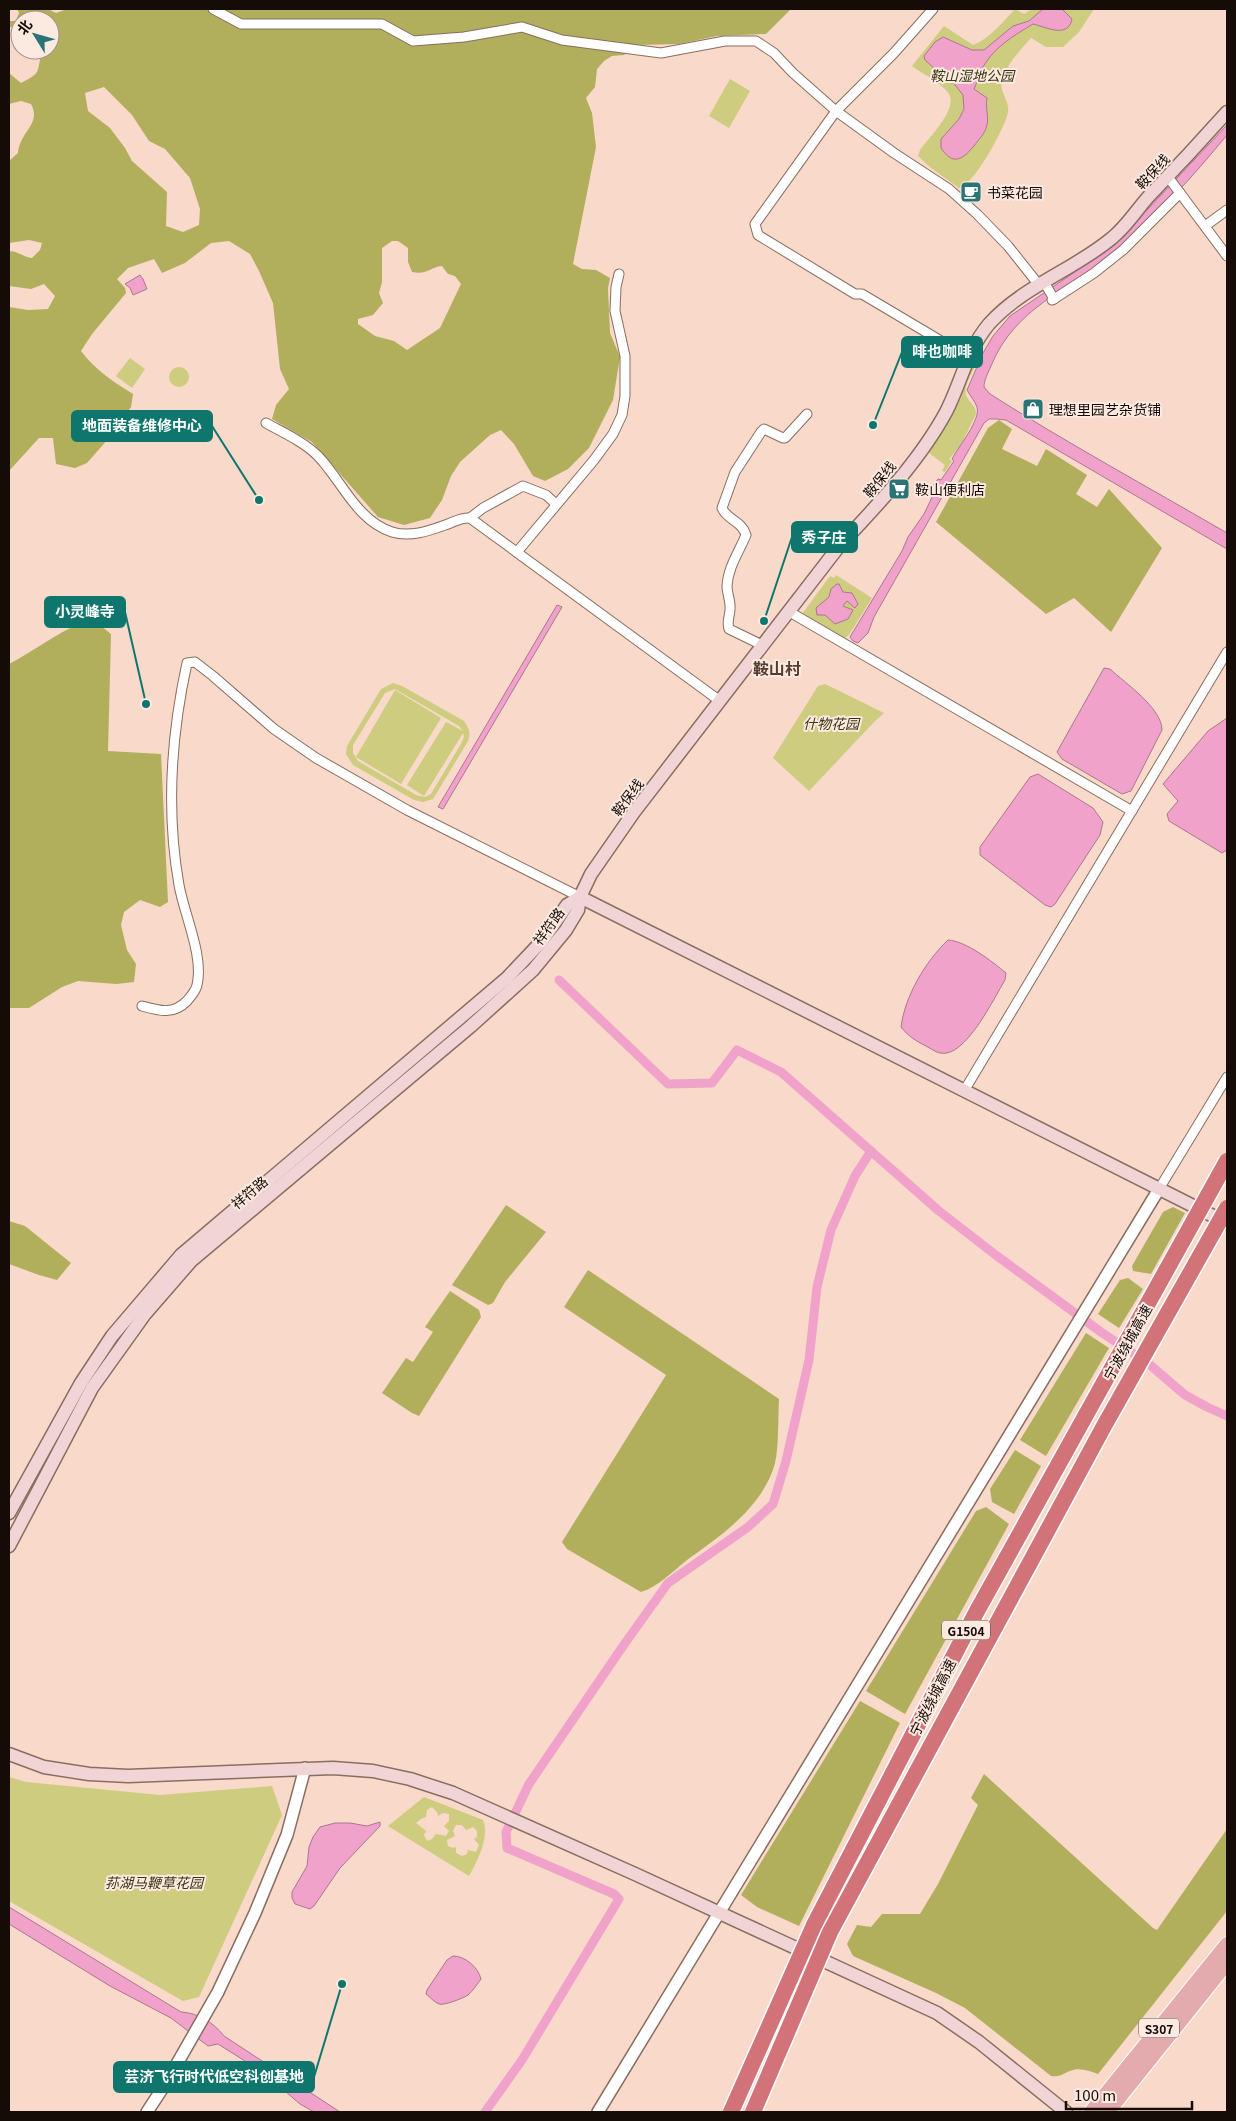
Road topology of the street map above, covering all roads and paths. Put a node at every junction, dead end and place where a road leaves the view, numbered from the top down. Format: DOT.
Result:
graph roads {
  1 [pos="213,9"];
  2 [pos="934,9"];
  3 [pos="836,112"];
  4 [pos="1227,112"];
  5 [pos="1170,180"];
  6 [pos="1179,192"];
  7 [pos="1227,210"];
  8 [pos="1205,226"];
  9 [pos="1227,256"];
  10 [pos="619,274"];
  11 [pos="1043,285"];
  12 [pos="968,358"];
  13 [pos="807,414"];
  14 [pos="266,423"];
  15 [pos="556,504"];
  16 [pos="470,518"];
  17 [pos="517,552"];
  18 [pos="788,611"];
  19 [pos="762,645"];
  20 [pos="1227,652"];
  21 [pos="720,700"];
  22 [pos="1132,812"];
  23 [pos="580,897"];
  24 [pos="142,1006"];
  25 [pos="1227,1077"];
  26 [pos="964,1091"];
  27 [pos="1227,1161"];
  28 [pos="1159,1189"];
  29 [pos="1227,1208"];
  30 [pos="1227,1223"];
  31 [pos="9,1513"];
  32 [pos="9,1546"];
  33 [pos="9,1754"];
  34 [pos="305,1768"];
  35 [pos="719,1913"];
  36 [pos="1227,1944"];
  37 [pos="1227,1963"];
  38 [pos="147,2112"];
  39 [pos="598,2112"];
  40 [pos="731,2112"];
  41 [pos="753,2112"];
  42 [pos="1066,2112"];
  43 [pos="1091,2112"];
  44 [pos="1108,2112"];
  1 -- 3 [label="street"];
  2 -- 3 [label="street"];
  3 -- 11 [label="street"];
  3 -- 12 [label="street"];
  4 -- 5 [label="main road, 鞍保线"];
  5 -- 6 [label="street"];
  5 -- 11 [label="main road, 鞍保线"];
  6 -- 8 [label="street"];
  6 -- 11 [label="street"];
  7 -- 8 [label="street"];
  8 -- 9 [label="street"];
  10 -- 15 [label="street"];
  11 -- 12 [label="main road, 鞍保线"];
  12 -- 18 [label="main road, 鞍保线"];
  13 -- 19 [label="street"];
  14 -- 16 [label="street"];
  15 -- 16 [label="street"];
  15 -- 17 [label="street"];
  16 -- 17 [label="street"];
  17 -- 21 [label="street"];
  18 -- 19 [label="main road, 鞍保线"];
  18 -- 22 [label="street"];
  19 -- 21 [label="main road, 鞍保线"];
  20 -- 22 [label="street"];
  21 -- 23 [label="main road, 鞍保线"];
  22 -- 26 [label="street"];
  23 -- 24 [label="street"];
  23 -- 26 [label="main road"];
  23 -- 31 [label="main road, 祥符路"];
  23 -- 32 [label="main road, 祥符路"];
  25 -- 28 [label="street"];
  26 -- 28 [label="main road"];
  27 -- 40 [label="highway, 宁波绕城高速 / G1504, bridge"];
  28 -- 30 [label="main road"];
  28 -- 35 [label="street"];
  29 -- 41 [label="highway, 宁波绕城高速 / G1504, bridge"];
  33 -- 34 [label="main road"];
  34 -- 35 [label="main road"];
  34 -- 38 [label="street"];
  35 -- 39 [label="street"];
  35 -- 42 [label="main road"];
  36 -- 43 [label="main road, S307"];
  37 -- 44 [label="main road, S307"];
}
